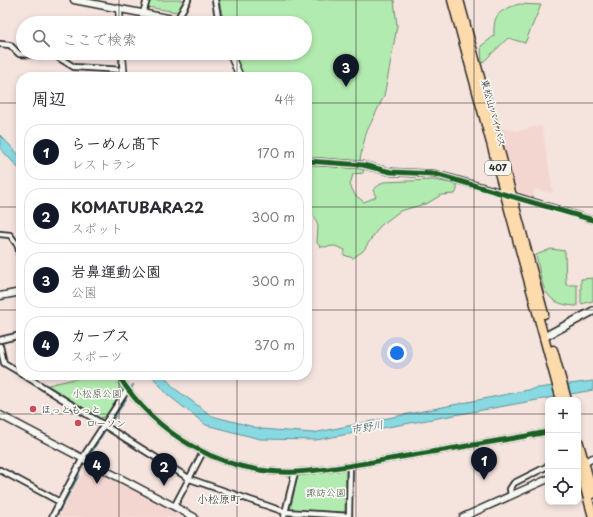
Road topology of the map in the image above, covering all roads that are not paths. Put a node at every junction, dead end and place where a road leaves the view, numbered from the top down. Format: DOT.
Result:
graph roads {
  1 [pos="75,0"];
  2 [pos="109,0"];
  3 [pos="147,0"];
  4 [pos="188,0"];
  5 [pos="215,0"];
  6 [pos="452,0"];
  7 [pos="459,0"];
  8 [pos="107,7"];
  9 [pos="119,9"];
  10 [pos="143,13"];
  11 [pos="120,16"];
  12 [pos="158,16"];
  13 [pos="179,16"];
  14 [pos="218,16"];
  15 [pos="0,44"];
  16 [pos="16,51"];
  17 [pos="63,60"];
  18 [pos="122,60"];
  19 [pos="233,60"];
  20 [pos="109,72"];
  21 [pos="123,72"];
  22 [pos="238,72"];
  23 [pos="312,161"];
  24 [pos="508,194"];
  25 [pos="593,220"];
  26 [pos="0,234"];
  27 [pos="16,244"];
  28 [pos="16,293"];
  29 [pos="0,296"];
  30 [pos="593,311"];
  31 [pos="16,336"];
  32 [pos="547,336"];
  33 [pos="0,340"];
  34 [pos="0,346"];
  35 [pos="14,369"];
  36 [pos="556,371"];
  37 [pos="32,380"];
  38 [pos="121,380"];
  39 [pos="127,390"];
  40 [pos="560,397"];
  41 [pos="566,397"];
  42 [pos="0,415"];
  43 [pos="105,424"];
  44 [pos="545,433"];
  45 [pos="203,452"];
  46 [pos="83,458"];
  47 [pos="593,458"];
  48 [pos="581,464"];
  49 [pos="350,466"];
  50 [pos="581,466"];
  51 [pos="545,467"];
  52 [pos="581,468"];
  53 [pos="0,470"];
  54 [pos="295,472"];
  55 [pos="190,479"];
  56 [pos="545,480"];
  57 [pos="593,494"];
  58 [pos="511,495"];
  59 [pos="60,502"];
  60 [pos="174,506"];
  61 [pos="285,514"];
  62 [pos="52,517"];
  63 [pos="194,517"];
  64 [pos="463,517"];
  65 [pos="593,517"];
  1 -- 8 [label="street"];
  2 -- 8 [label="street"];
  3 -- 10 [label="street"];
  4 -- 13 [label="street"];
  5 -- 14 [label="street"];
  6 -- 24 [label="highway, 東松山バイパス / 407"];
  7 -- 24 [label="highway, 東松山バイパス / 407"];
  8 -- 9 [label="street"];
  9 -- 10 [label="street"];
  9 -- 11 [label="street"];
  10 -- 12 [label="street"];
  15 -- 16 [label="street"];
  17 -- 20 [label="street"];
  18 -- 21 [label="street"];
  19 -- 22 [label="street"];
  23 -- 24 [label="street"];
  24 -- 25 [label="street"];
  24 -- 32 [label="highway, 東松山バイパス / 407"];
  26 -- 27 [label="street"];
  28 -- 29 [label="street"];
  30 -- 32 [label="main road"];
  31 -- 33 [label="street"];
  32 -- 36 [label="highway, 東松山バイパス / 407"];
  34 -- 35 [label="street"];
  36 -- 40 [label="highway, 407"];
  36 -- 41 [label="highway, 407"];
  37 -- 43 [label="street"];
  38 -- 39 [label="street"];
  39 -- 43 [label="street"];
  39 -- 45 [label="street"];
  42 -- 46 [label="street"];
  43 -- 46 [label="street"];
  43 -- 55 [label="street"];
  44 -- 49 [label="street"];
  45 -- 54 [label="street"];
  45 -- 55 [label="street"];
  46 -- 59 [label="street"];
  46 -- 60 [label="street"];
  47 -- 48 [label="street"];
  49 -- 54 [label="street"];
  49 -- 61 [label="street"];
  50 -- 57 [label="highway"];
  51 -- 58 [label="street"];
  52 -- 65 [label="highway"];
  53 -- 59 [label="street"];
  54 -- 61 [label="street"];
  55 -- 60 [label="street"];
  55 -- 61 [label="street"];
  56 -- 58 [label="street"];
  58 -- 64 [label="street"];
  59 -- 62 [label="street"];
  60 -- 63 [label="street"];
}
